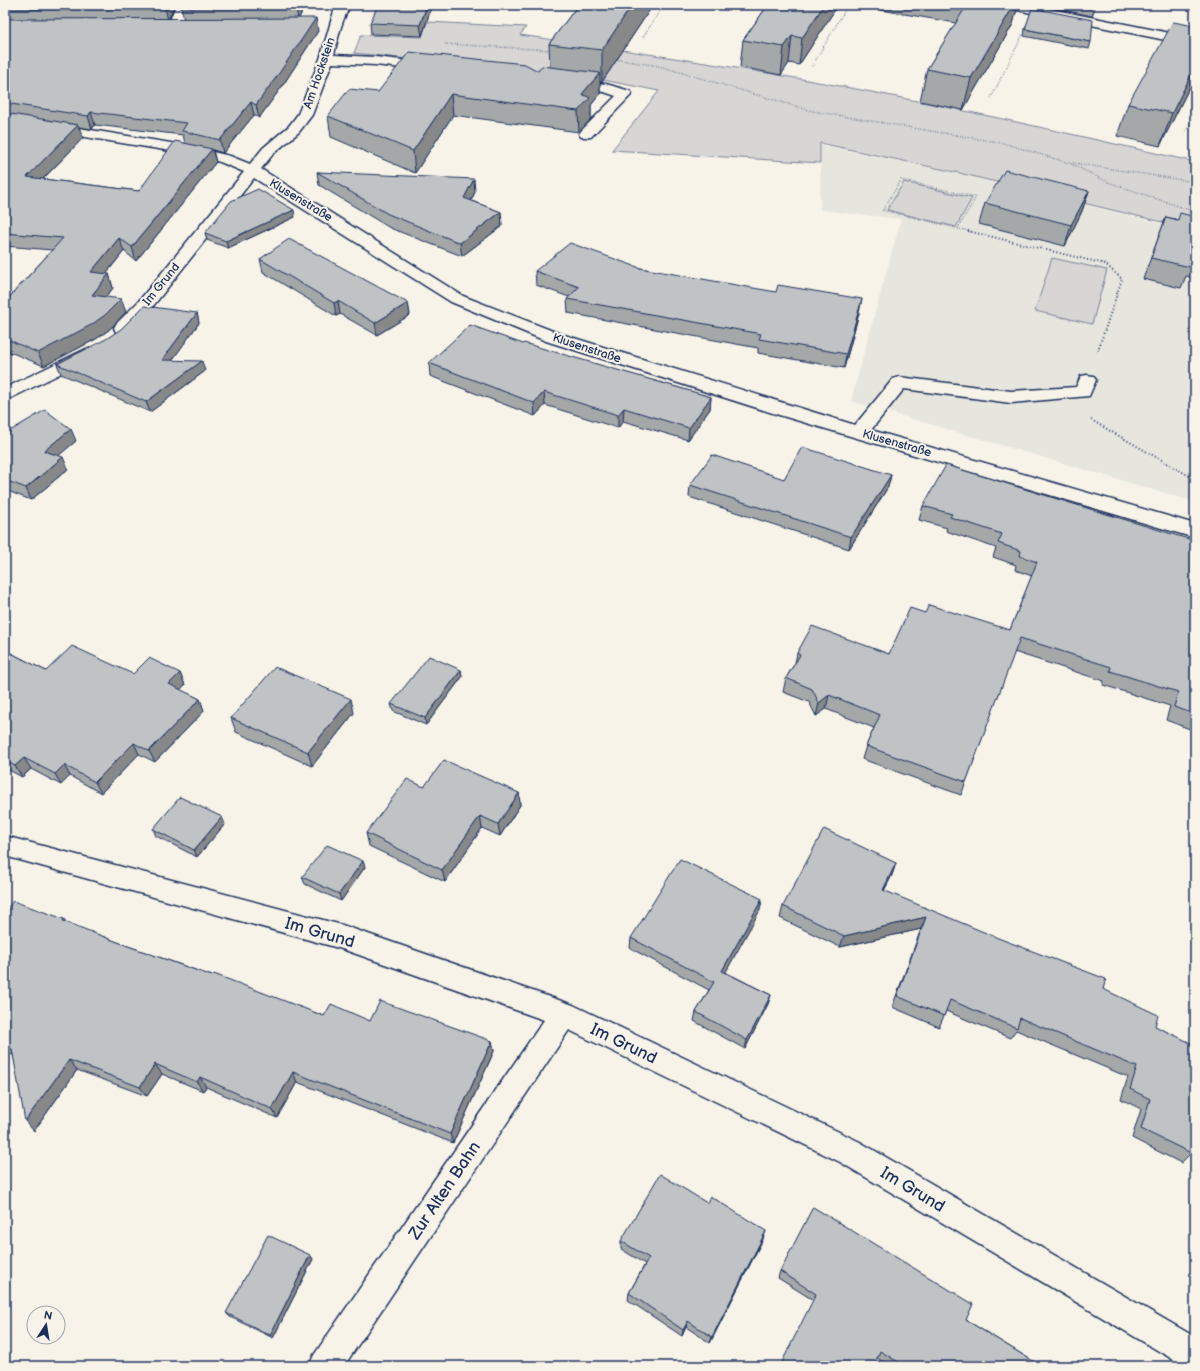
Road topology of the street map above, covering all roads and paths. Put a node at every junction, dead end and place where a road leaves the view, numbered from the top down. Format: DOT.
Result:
graph roads {
  1 [pos="182,5"];
  2 [pos="345,5"];
  3 [pos="664,5"];
  4 [pos="848,5"];
  5 [pos="1012,5"];
  6 [pos="1036,10"];
  7 [pos="174,24"];
  8 [pos="159,25"];
  9 [pos="189,25"];
  10 [pos="319,25"];
  11 [pos="335,25"];
  12 [pos="643,37"];
  13 [pos="1195,42"];
  14 [pos="442,44"];
  15 [pos="558,51"];
  16 [pos="612,58"];
  17 [pos="327,59"];
  18 [pos="812,66"];
  19 [pos="445,69"];
  20 [pos="560,83"];
  21 [pos="991,98"];
  22 [pos="1195,113"];
  23 [pos="5,120"];
  24 [pos="1186,131"];
  25 [pos="586,134"];
  26 [pos="1069,163"];
  27 [pos="252,170"];
  28 [pos="1195,182"];
  29 [pos="1195,212"];
  30 [pos="958,228"];
  31 [pos="112,337"];
  32 [pos="98,347"];
  33 [pos="1088,380"];
  34 [pos="5,395"];
  35 [pos="1048,395"];
  36 [pos="860,432"];
  37 [pos="1195,479"];
  38 [pos="1195,531"];
  39 [pos="5,846"];
  40 [pos="564,1014"];
  41 [pos="1195,1355"];
  42 [pos="325,1366"];
  1 -- 7 [label="street"];
  2 -- 11 [label="street, Am Hockstein"];
  3 -- 12 [label="path"];
  4 -- 18 [label="path"];
  5 -- 6 [label="street"];
  6 -- 13 [label="street"];
  6 -- 21 [label="path"];
  7 -- 8 [label="street"];
  7 -- 9 [label="street"];
  10 -- 11 [label="street"];
  11 -- 17 [label="street, Am Hockstein"];
  14 -- 15 [label="path"];
  16 -- 26 [label="path"];
  17 -- 19 [label="street"];
  17 -- 27 [label="street, Am Hockstein"];
  20 -- 25 [label="street"];
  22 -- 24 [label="path"];
  23 -- 27 [label="street, Klusenstraße"];
  26 -- 28 [label="path"];
  26 -- 29 [label="path"];
  27 -- 31 [label="street, Im Grund"];
  27 -- 36 [label="street, Klusenstraße"];
  30 -- 30 [label="path"];
  30 -- 33 [label="path"];
  32 -- 34 [label="street"];
  33 -- 35 [label="street"];
  35 -- 36 [label="street"];
  35 -- 37 [label="path"];
  36 -- 38 [label="street, Klusenstraße"];
  39 -- 40 [label="street, Im Grund"];
  40 -- 41 [label="street, Im Grund"];
  40 -- 42 [label="street, Zur Alten Bahn"];
}
